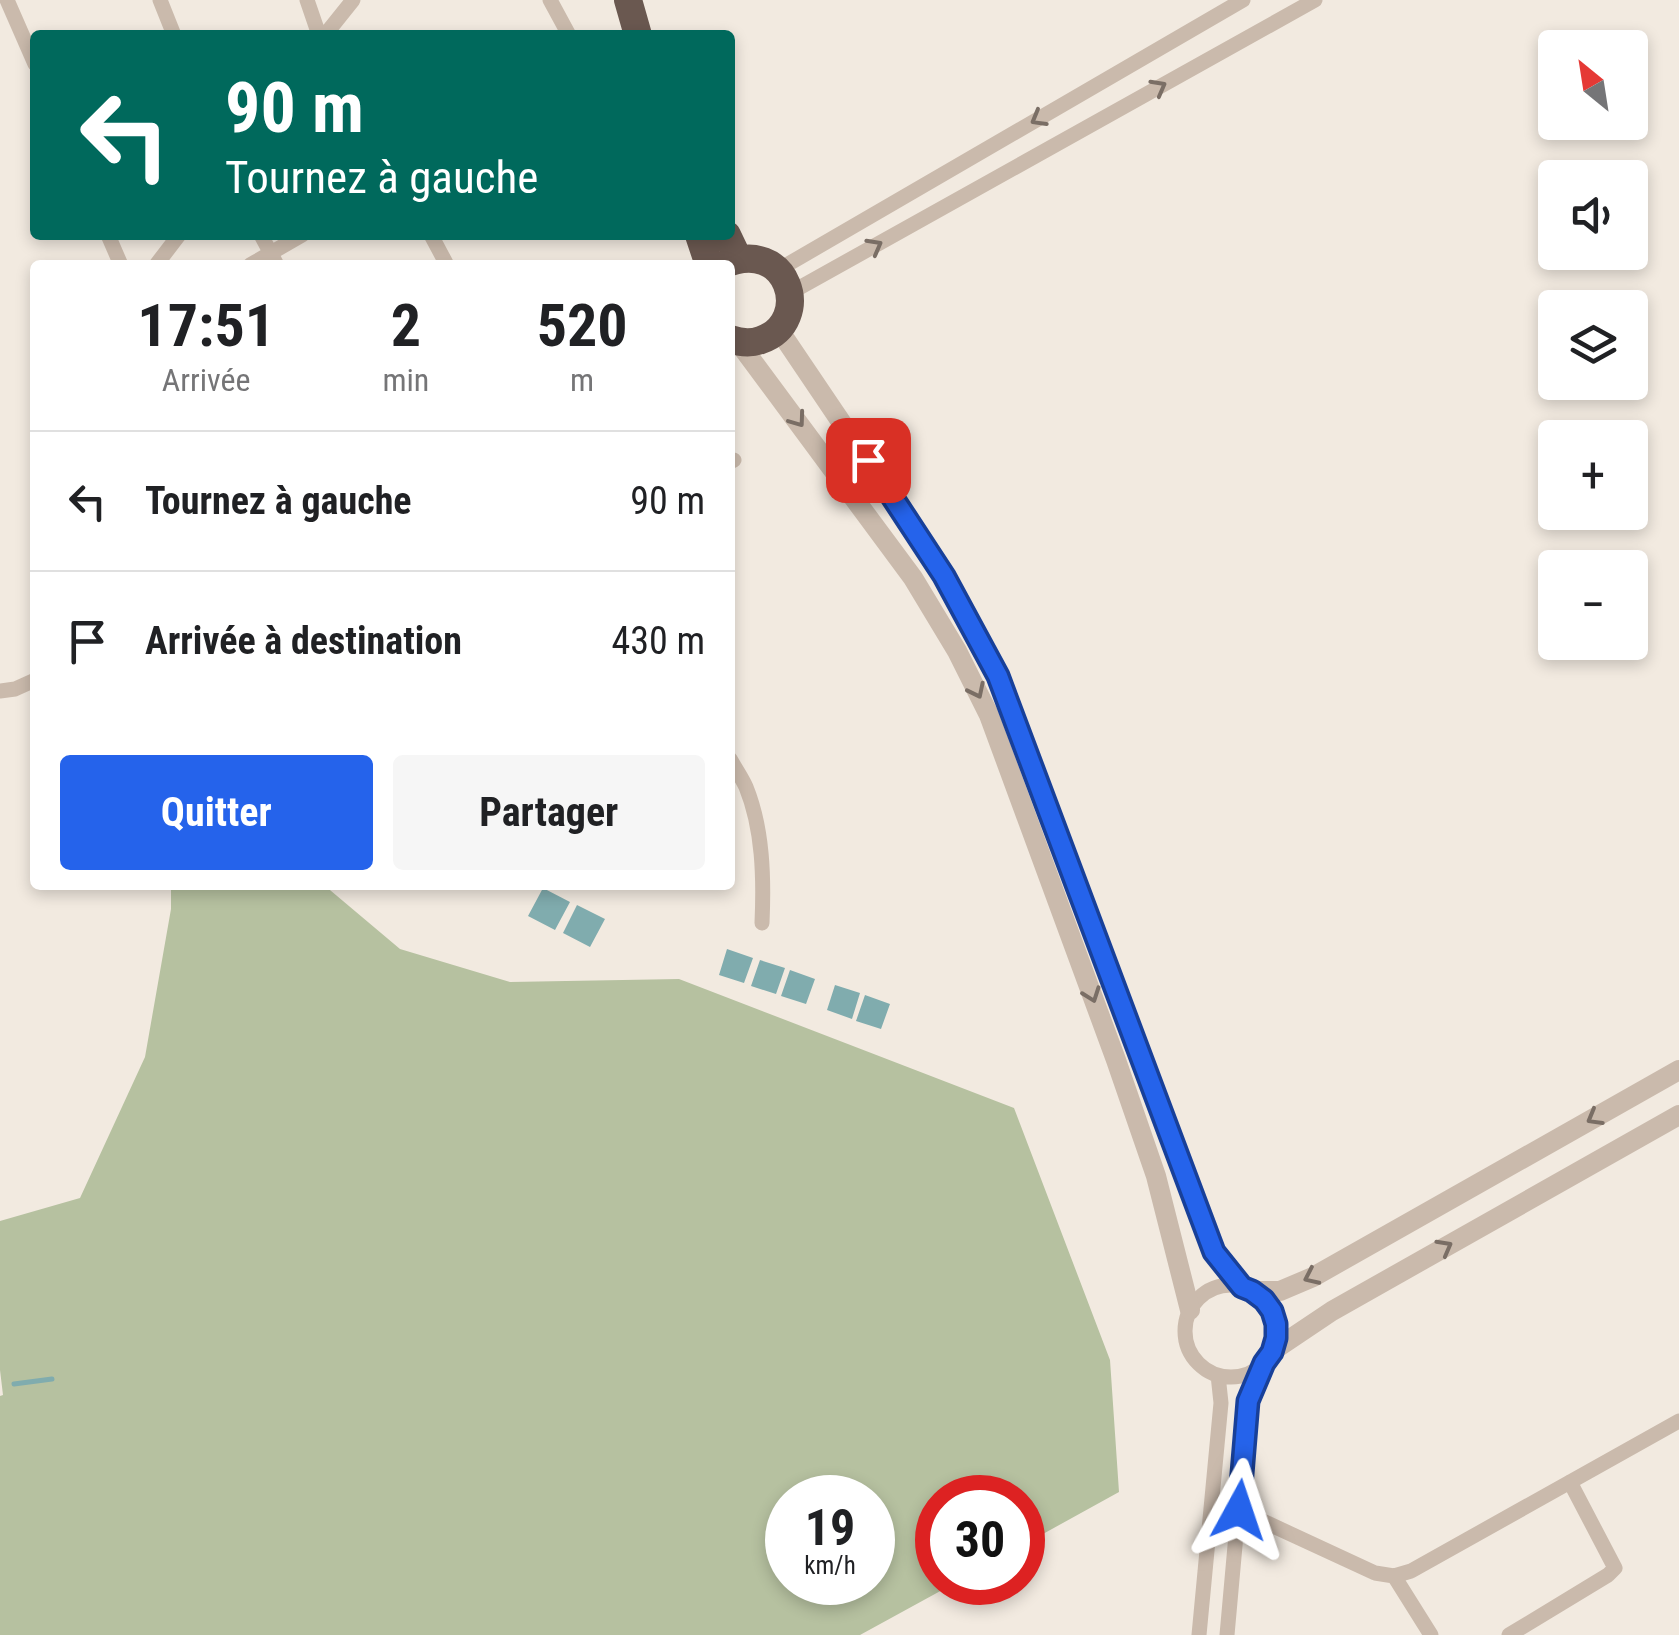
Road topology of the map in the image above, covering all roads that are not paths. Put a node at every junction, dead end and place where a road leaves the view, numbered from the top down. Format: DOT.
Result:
graph roads {
  1 [pos="8,0"];
  2 [pos="160,0"];
  3 [pos="308,0"];
  4 [pos="353,0"];
  5 [pos="550,0"];
  6 [pos="628,0"];
  7 [pos="647,0"];
  8 [pos="1243,0"];
  9 [pos="1315,0"];
  10 [pos="172,30"];
  11 [pos="320,30"];
  12 [pos="326,30"];
  13 [pos="566,30"];
  14 [pos="637,30"];
  15 [pos="656,30"];
  16 [pos="30,52"];
  17 [pos="176,240"];
  18 [pos="296,240"];
  19 [pos="729,253"];
  20 [pos="274,259"];
  21 [pos="160,260"];
  22 [pos="784,282"];
  23 [pos="778,330"];
  24 [pos="735,341"];
  25 [pos="30,682"];
  26 [pos="0,691"];
  27 [pos="735,768"];
  28 [pos="762,922"];
  29 [pos="1679,1070"];
  30 [pos="1679,1115"];
  31 [pos="1247,1289"];
  32 [pos="1190,1310"];
  33 [pos="1268,1357"];
  34 [pos="1218,1376"];
  35 [pos="1679,1421"];
  36 [pos="1570,1482"];
  37 [pos="1239,1510"];
  38 [pos="1394,1576"];
  39 [pos="1200,1635"];
  40 [pos="1228,1635"];
  41 [pos="1431,1635"];
  42 [pos="1510,1635"];
  1 -- 16 [label="street"];
  2 -- 10 [label="street"];
  3 -- 11 [label="street"];
  4 -- 12 [label="street"];
  5 -- 13 [label="street"];
  6 -- 14 [label="highway"];
  7 -- 15 [label="highway"];
  8 -- 22 [label="street, one-way"];
  22 -- 9 [label="street, one-way"];
  17 -- 21 [label="street"];
  18 -- 20 [label="street"];
  19 -- 22 [label="highway"];
  22 -- 23 [label="highway"];
  23 -- 24 [label="highway"];
  23 -- 31 [label="street"];
  24 -- 32 [label="street, one-way"];
  25 -- 26 [label="street"];
  27 -- 28 [label="street"];
  29 -- 31 [label="street, one-way"];
  33 -- 30 [label="street, one-way"];
  31 -- 32 [label="street"];
  31 -- 33 [label="street"];
  32 -- 34 [label="street"];
  33 -- 34 [label="street"];
  33 -- 37 [label="street"];
  34 -- 39 [label="street"];
  35 -- 36 [label="street"];
  36 -- 38 [label="street"];
  36 -- 42 [label="street"];
  37 -- 38 [label="street"];
  37 -- 40 [label="street"];
  38 -- 41 [label="street"];
}
